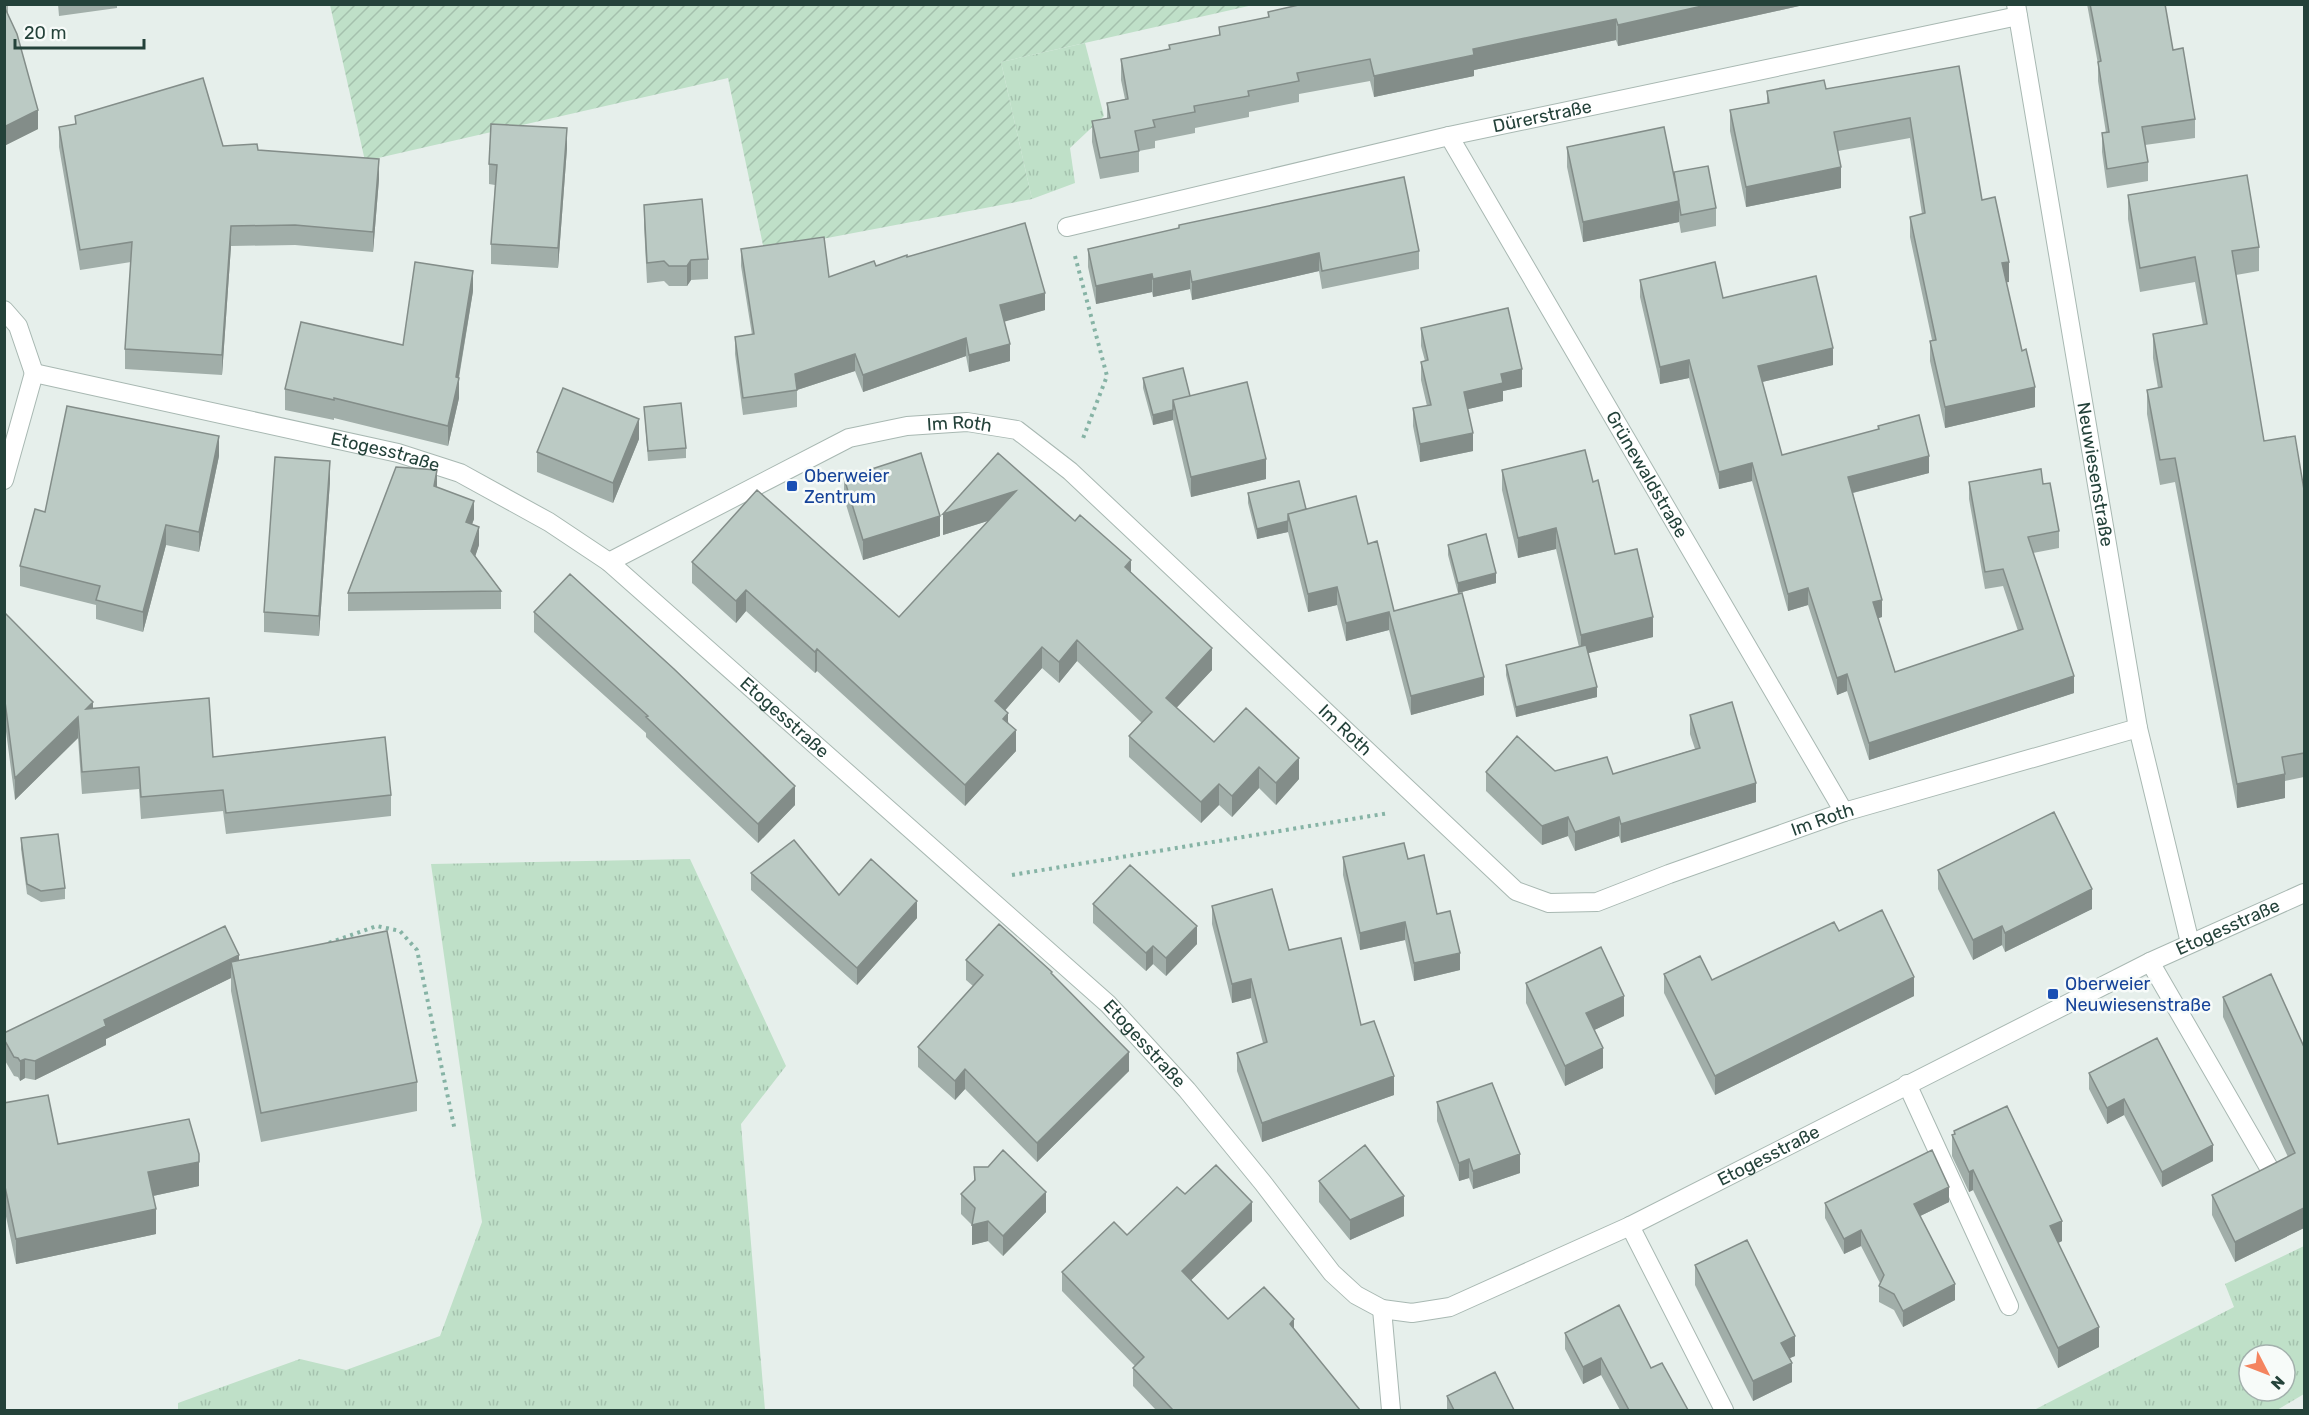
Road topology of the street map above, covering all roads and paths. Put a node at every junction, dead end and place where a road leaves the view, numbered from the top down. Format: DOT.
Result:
graph roads {
  1 [pos="2017,10"];
  2 [pos="1449,136"];
  3 [pos="1067,226"];
  4 [pos="4,310"];
  5 [pos="34,373"];
  6 [pos="1070,471"];
  7 [pos="4,480"];
  8 [pos="609,562"];
  9 [pos="2138,728"];
  10 [pos="1426,807"];
  11 [pos="1844,812"];
  12 [pos="972,881"];
  13 [pos="2304,892"];
  14 [pos="2190,943"];
  15 [pos="322,946"];
  16 [pos="2150,962"];
  17 [pos="1907,1084"];
  18 [pos="455,1131"];
  19 [pos="2268,1166"];
  20 [pos="1630,1226"];
  21 [pos="2009,1306"];
  22 [pos="1382,1309"];
  23 [pos="1391,1410"];
  24 [pos="1724,1410"];
  1 -- 2 [label="street, Dürerstraße"];
  1 -- 9 [label="street, Neuwiesenstraße"];
  2 -- 3 [label="street, Dürerstraße"];
  2 -- 11 [label="street, Grünewaldstraße"];
  3 -- 6 [label="path"];
  4 -- 5 [label="street"];
  5 -- 7 [label="street"];
  5 -- 8 [label="street, Etogesstraße"];
  6 -- 8 [label="street, Im Roth"];
  6 -- 10 [label="street, Im Roth"];
  8 -- 12 [label="street, Etogesstraße"];
  9 -- 11 [label="street, Im Roth"];
  9 -- 14 [label="street, Neuwiesenstraße"];
  10 -- 11 [label="street, Im Roth"];
  10 -- 12 [label="path"];
  12 -- 22 [label="street, Etogesstraße"];
  13 -- 14 [label="street, Etogesstraße"];
  14 -- 16 [label="street, Etogesstraße"];
  15 -- 18 [label="path"];
  16 -- 17 [label="street, Etogesstraße"];
  16 -- 19 [label="street"];
  17 -- 20 [label="street, Etogesstraße"];
  17 -- 21 [label="street"];
  20 -- 22 [label="street, Etogesstraße"];
  20 -- 24 [label="street"];
  22 -- 23 [label="street"];
}
